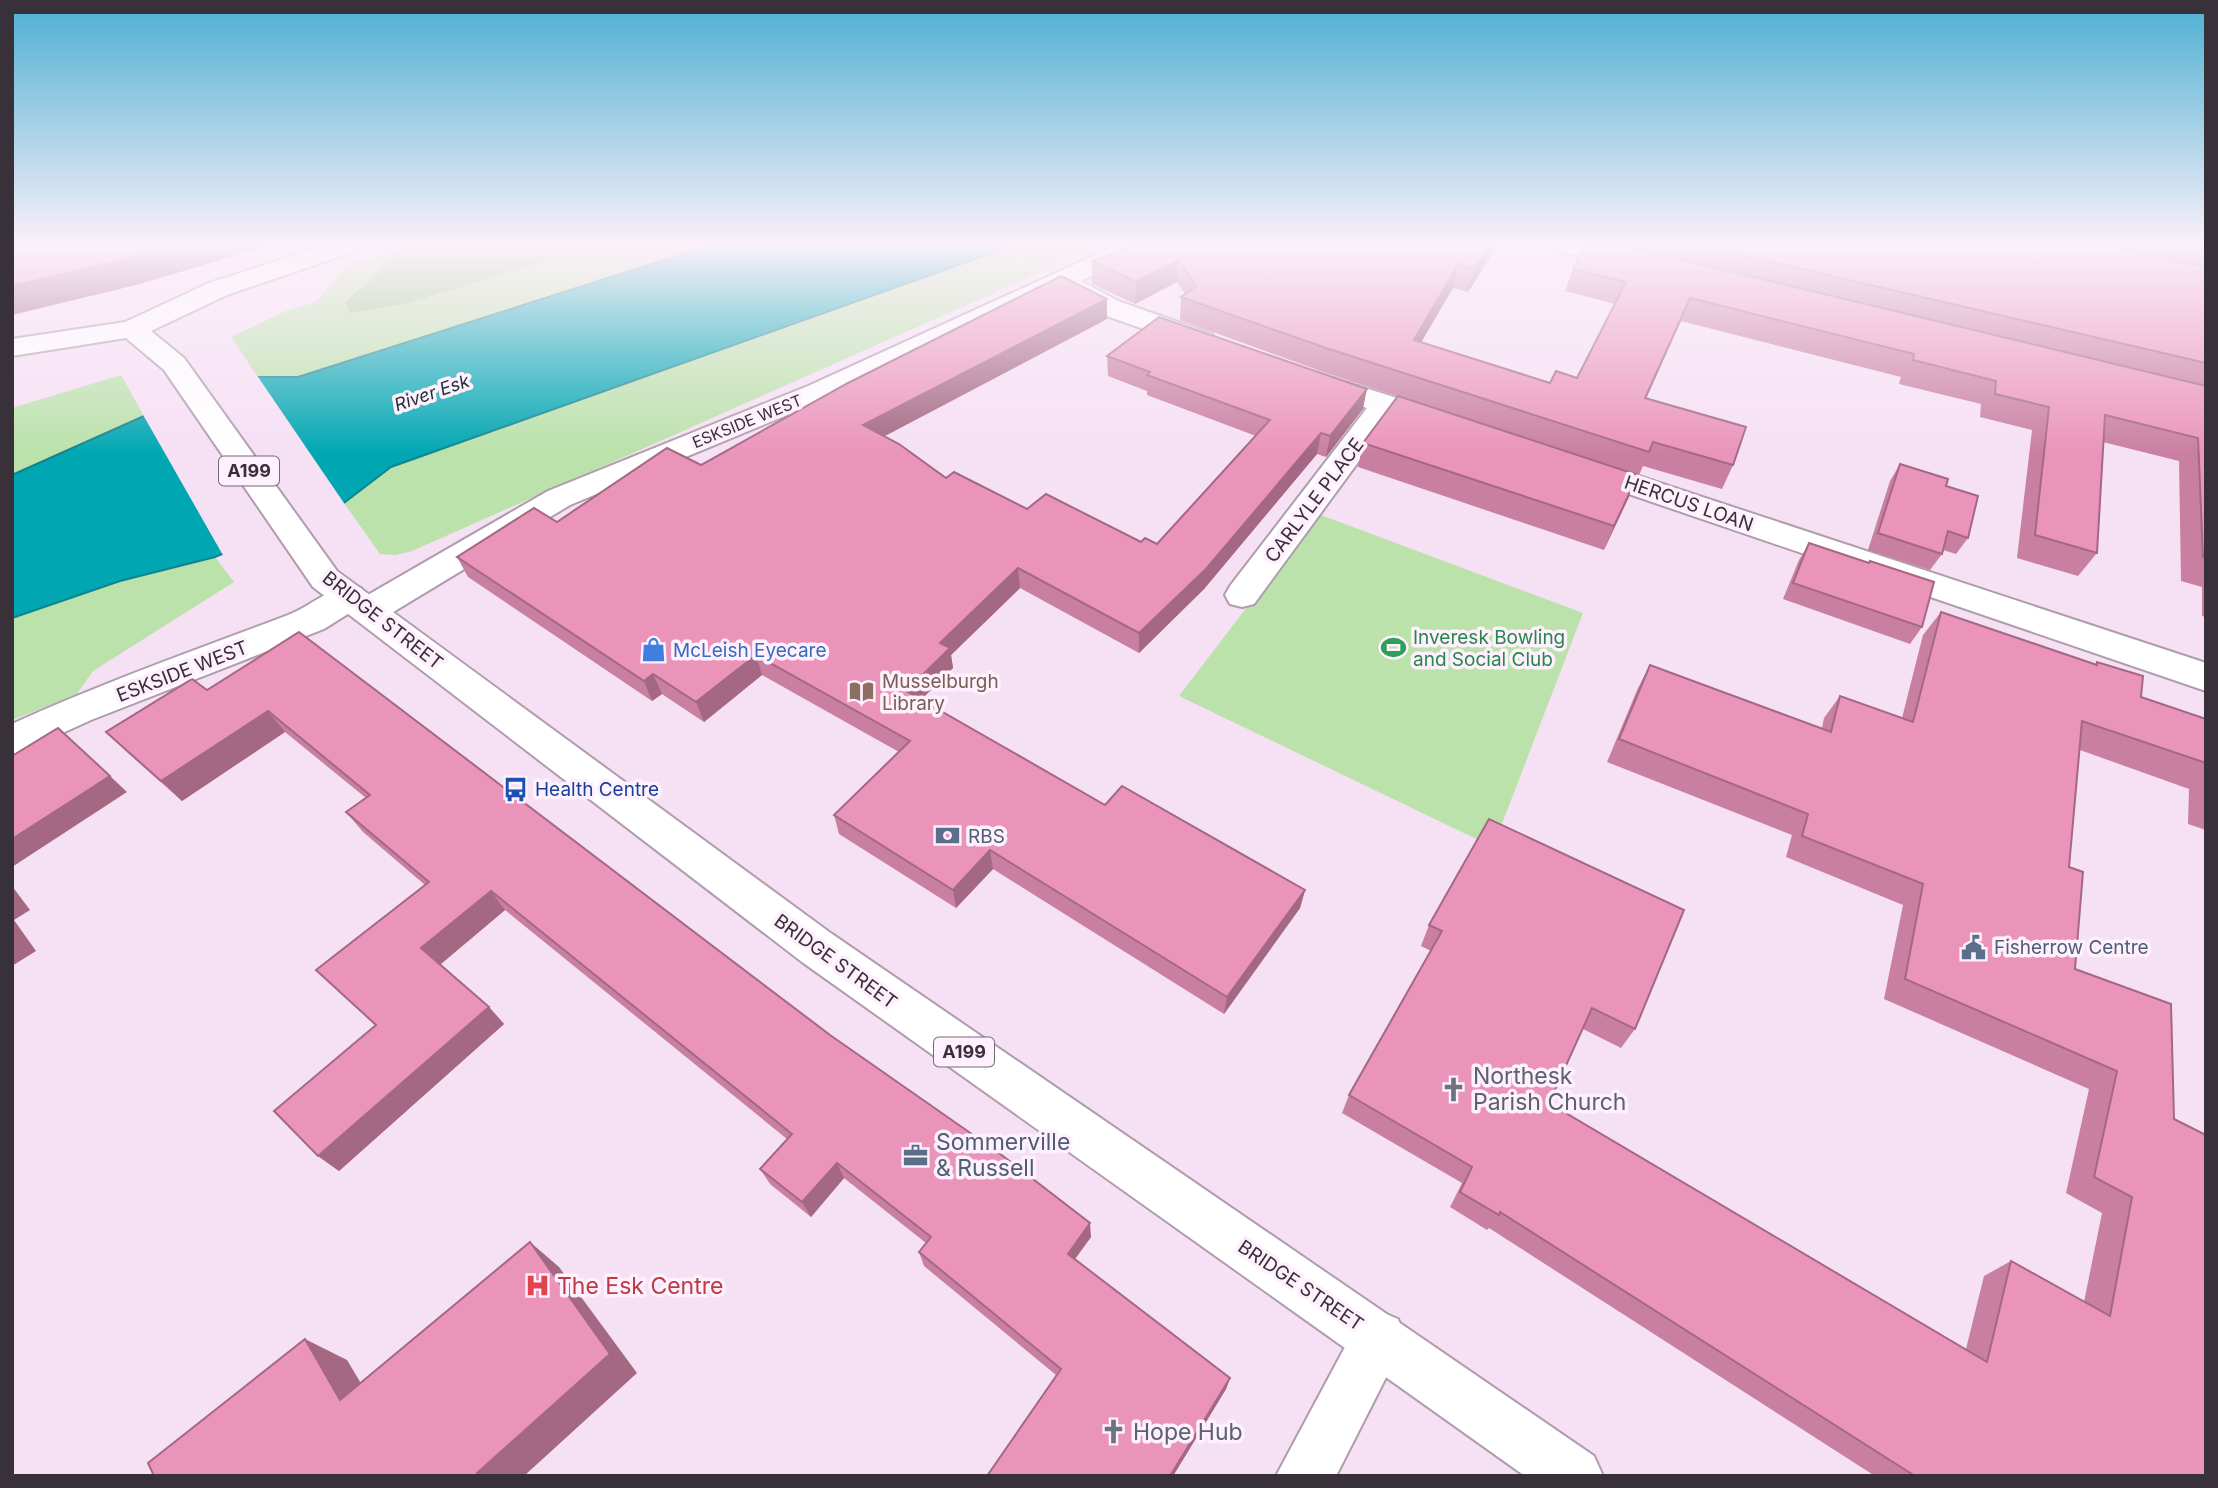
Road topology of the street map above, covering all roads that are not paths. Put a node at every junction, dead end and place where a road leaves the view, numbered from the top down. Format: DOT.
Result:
graph roads {
  1 [pos="161,315"];
  2 [pos="981,315"];
  3 [pos="1131,315"];
  4 [pos="132,329"];
  5 [pos="12,348"];
  6 [pos="1236,353"];
  7 [pos="1287,371"];
  8 [pos="1385,405"];
  9 [pos="1464,430"];
  10 [pos="1556,459"];
  11 [pos="1242,595"];
  12 [pos="347,596"];
  13 [pos="2206,677"];
  14 [pos="12,741"];
  15 [pos="1379,1338"];
  16 [pos="1305,1476"];
  17 [pos="1574,1476"];
  1 -- 4 [label="street"];
  2 -- 12 [label="street, ESKSIDE WEST"];
  3 -- 6 [label="street"];
  4 -- 5 [label="street"];
  4 -- 12 [label="street, BRIDGE STREET / A199"];
  7 -- 8 [label="street"];
  8 -- 9 [label="street"];
  8 -- 11 [label="street, CARLYLE PLACE"];
  10 -- 13 [label="street, HERCUS LOAN"];
  12 -- 14 [label="street, ESKSIDE WEST"];
  12 -- 15 [label="street, BRIDGE STREET / A199"];
  15 -- 16 [label="street"];
  15 -- 17 [label="street, BRIDGE STREET / A199"];
}
